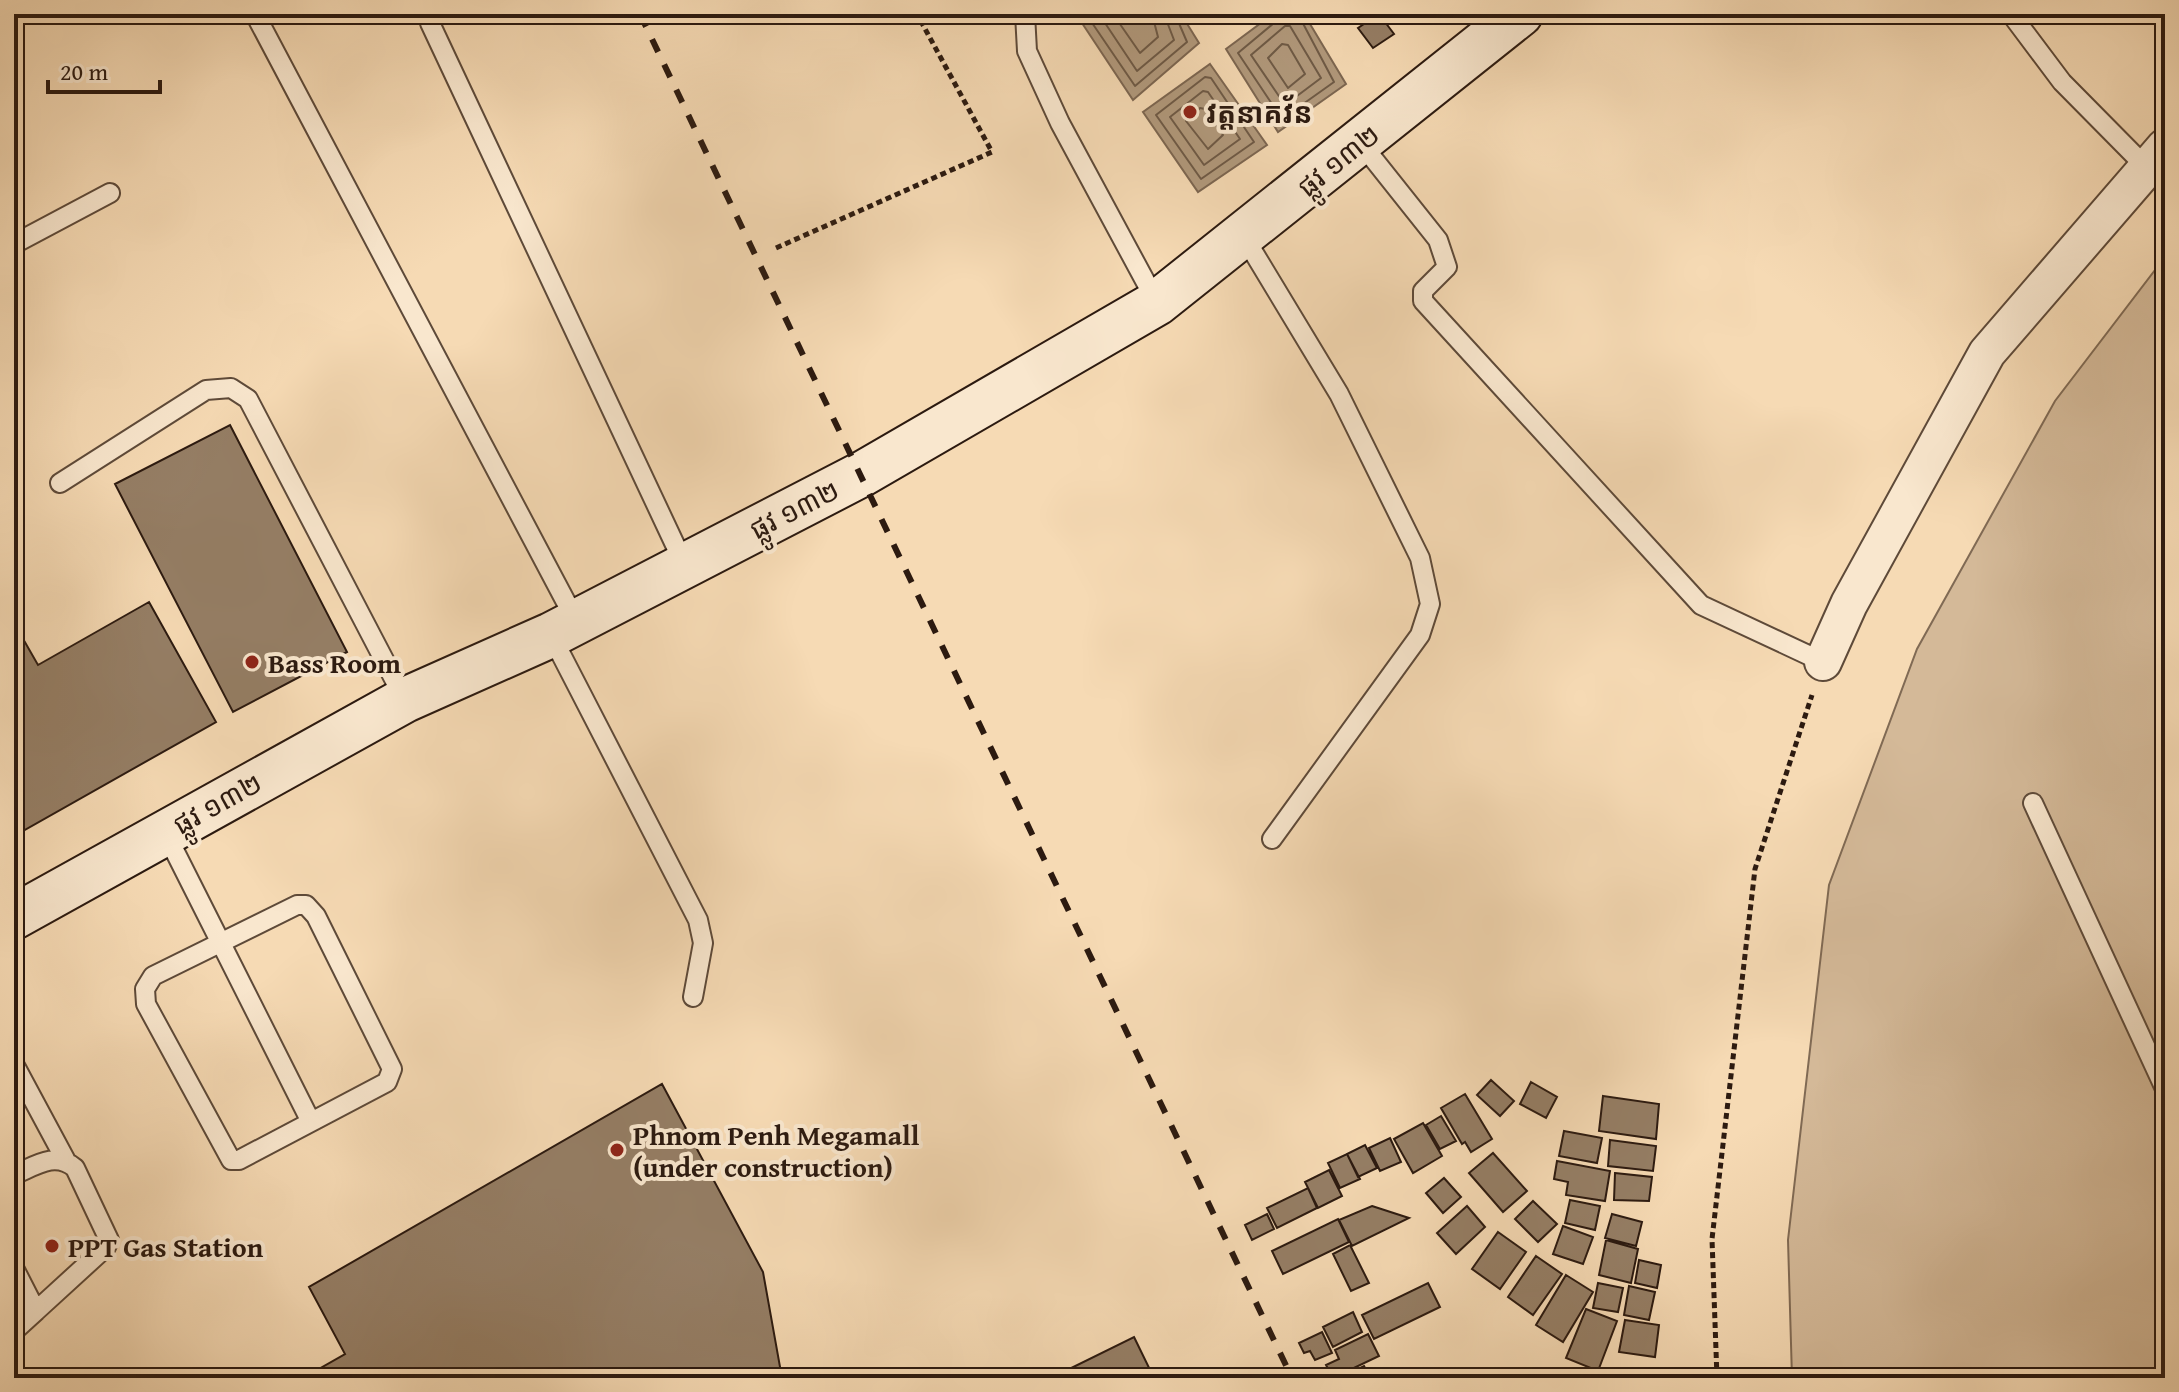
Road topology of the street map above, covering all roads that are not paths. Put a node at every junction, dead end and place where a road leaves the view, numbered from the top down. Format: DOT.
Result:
graph roads {
  1 [pos="255,14"];
  2 [pos="1025,14"];
  3 [pos="2011,14"];
  4 [pos="1498,21"];
  5 [pos="430,23"];
  6 [pos="1360,142"];
  7 [pos="2155,157"];
  8 [pos="110,193"];
  9 [pos="1243,235"];
  10 [pos="14,244"];
  11 [pos="1157,303"];
  12 [pos="60,483"];
  13 [pos="685,566"];
  14 [pos="564,628"];
  15 [pos="1823,662"];
  16 [pos="405,700"];
  17 [pos="2033,803"];
  18 [pos="165,832"];
  19 [pos="1272,839"];
  20 [pos="14,917"];
  21 [pos="221,942"];
  22 [pos="693,997"];
  23 [pos="14,1064"];
  24 [pos="2165,1089"];
  25 [pos="310,1120"];
  26 [pos="65,1159"];
  27 [pos="14,1175"];
  28 [pos="14,1268"];
  29 [pos="36,1311"];
  30 [pos="14,1331"];
  1 -- 14 [label="lane"];
  2 -- 11 [label="lane"];
  3 -- 7 [label="lane"];
  4 -- 6 [label="street, ផ្លូវ ១៣២"];
  5 -- 13 [label="lane"];
  6 -- 9 [label="street, ផ្លូវ ១៣២"];
  6 -- 15 [label="lane"];
  7 -- 15 [label="street"];
  8 -- 10 [label="lane"];
  9 -- 11 [label="street, ផ្លូវ ១៣២"];
  9 -- 19 [label="lane"];
  11 -- 13 [label="street, ផ្លូវ ១៣២"];
  12 -- 16 [label="lane"];
  13 -- 14 [label="street, ផ្លូវ ១៣២"];
  14 -- 16 [label="street, ផ្លូវ ១៣២"];
  14 -- 22 [label="lane"];
  16 -- 18 [label="street, ផ្លូវ ១៣២"];
  17 -- 24 [label="lane"];
  18 -- 20 [label="street, ផ្លូវ ១៣២"];
  18 -- 21 [label="lane"];
  21 -- 25 [label="lane"];
  21 -- 25 [label="lane"];
  21 -- 25 [label="lane"];
  23 -- 26 [label="lane"];
  26 -- 27 [label="lane"];
  26 -- 29 [label="lane"];
  28 -- 29 [label="lane"];
  29 -- 30 [label="lane"];
}
